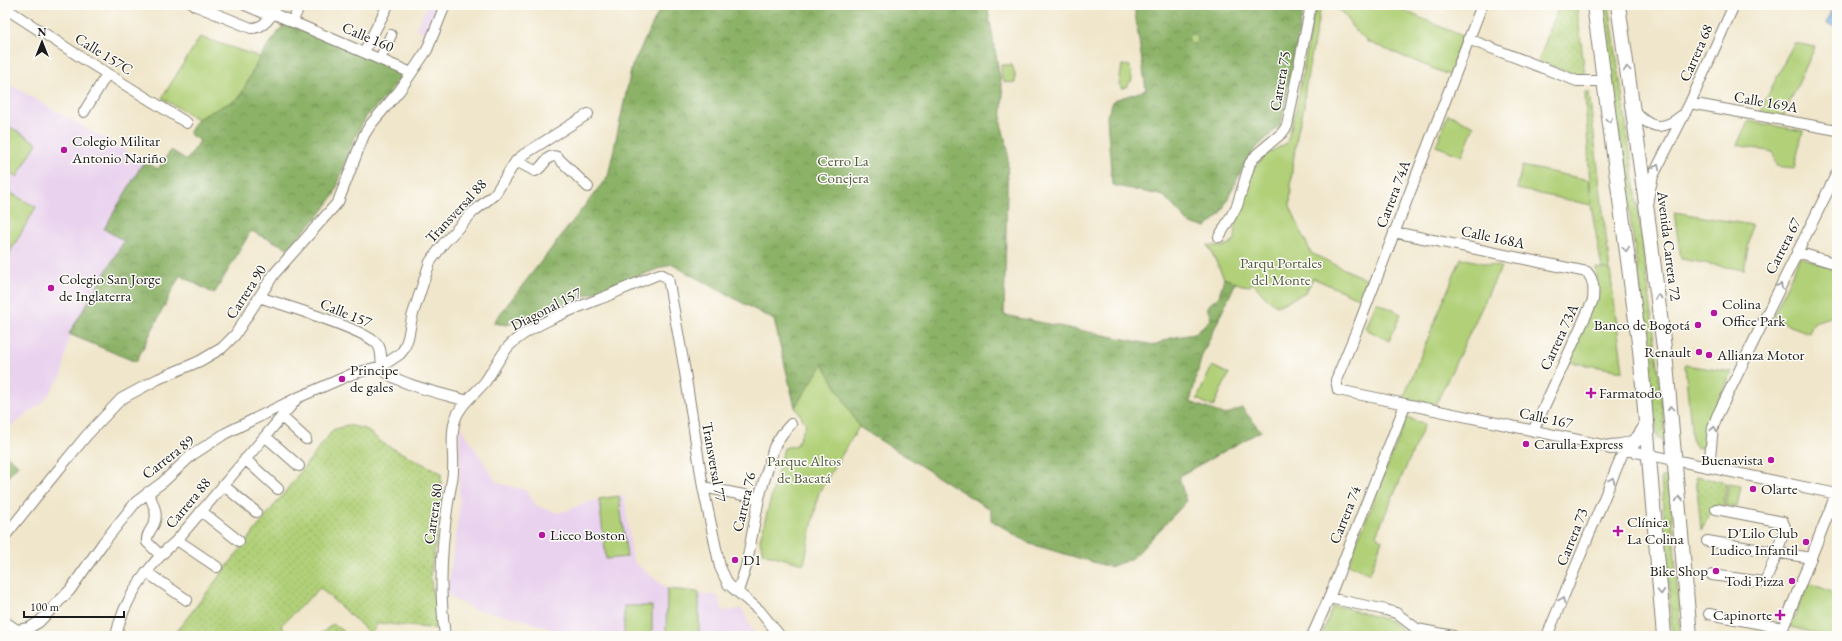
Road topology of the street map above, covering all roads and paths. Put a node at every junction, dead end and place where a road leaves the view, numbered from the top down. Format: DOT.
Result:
graph roads {
  1 [pos="194,5"];
  2 [pos="246,5"];
  3 [pos="300,5"];
  4 [pos="388,5"];
  5 [pos="446,5"];
  6 [pos="1311,5"];
  7 [pos="1482,5"];
  8 [pos="1594,5"];
  9 [pos="1618,5"];
  10 [pos="1734,5"];
  11 [pos="5,8"];
  12 [pos="273,11"];
  13 [pos="292,22"];
  14 [pos="391,35"];
  15 [pos="1468,39"];
  16 [pos="364,52"];
  17 [pos="380,59"];
  18 [pos="407,71"];
  19 [pos="107,74"];
  20 [pos="1605,81"];
  21 [pos="1690,103"];
  22 [pos="1632,108"];
  23 [pos="84,112"];
  24 [pos="1684,113"];
  25 [pos="588,114"];
  26 [pos="187,123"];
  27 [pos="1837,130"];
  28 [pos="516,162"];
  29 [pos="1837,173"];
  30 [pos="588,187"];
  31 [pos="1646,204"];
  32 [pos="1394,232"];
  33 [pos="1219,237"];
  34 [pos="1797,252"];
  35 [pos="1837,264"];
  36 [pos="1587,272"];
  37 [pos="660,274"];
  38 [pos="259,297"];
  39 [pos="382,366"];
  40 [pos="1342,392"];
  41 [pos="297,398"];
  42 [pos="467,401"];
  43 [pos="1405,405"];
  44 [pos="1540,415"];
  45 [pos="282,417"];
  46 [pos="1647,423"];
  47 [pos="792,424"];
  48 [pos="1533,431"];
  49 [pos="1548,434"];
  50 [pos="266,437"];
  51 [pos="306,439"];
  52 [pos="1610,447"];
  53 [pos="1624,450"];
  54 [pos="1650,455"];
  55 [pos="244,459"];
  56 [pos="1675,460"];
  57 [pos="298,466"];
  58 [pos="1709,467"];
  59 [pos="223,485"];
  60 [pos="703,487"];
  61 [pos="278,489"];
  62 [pos="148,492"];
  63 [pos="1837,494"];
  64 [pos="759,498"];
  65 [pos="1716,509"];
  66 [pos="201,512"];
  67 [pos="256,512"];
  68 [pos="5,536"];
  69 [pos="177,540"];
  70 [pos="1707,540"];
  71 [pos="239,541"];
  72 [pos="1777,553"];
  73 [pos="160,555"];
  74 [pos="1811,558"];
  75 [pos="216,567"];
  76 [pos="146,572"];
  77 [pos="1712,575"];
  78 [pos="738,591"];
  79 [pos="1329,598"];
  80 [pos="187,600"];
  81 [pos="1709,614"];
  82 [pos="5,622"];
  83 [pos="1782,632"];
  84 [pos="116,636"];
  85 [pos="445,636"];
  86 [pos="780,636"];
  87 [pos="1312,636"];
  88 [pos="1454,636"];
  89 [pos="1547,636"];
  90 [pos="1664,636"];
  91 [pos="1690,636"];
  1 -- 12 [label="street"];
  2 -- 12 [label="street, Calle 160"];
  3 -- 13 [label="street"];
  4 -- 16 [label="street"];
  5 -- 38 [label="street, Carrera 90"];
  6 -- 33 [label="street, Carrera 75"];
  7 -- 15 [label="street, Carrera 74A"];
  8 -- 20 [label="highway"];
  22 -- 9 [label="highway, Avenida Carrera 72, one-way"];
  10 -- 21 [label="street, Carrera 68"];
  11 -- 19 [label="street, Calle 157C"];
  12 -- 13 [label="street, Calle 160"];
  13 -- 16 [label="street, Calle 160"];
  14 -- 17 [label="street"];
  15 -- 20 [label="street"];
  15 -- 32 [label="street, Carrera 74A"];
  16 -- 17 [label="street, Calle 160"];
  17 -- 18 [label="street, Calle 160"];
  19 -- 23 [label="street"];
  19 -- 26 [label="street, Calle 157C"];
  20 -- 46 [label="highway, one-way"];
  21 -- 24 [label="street, Carrera 68"];
  21 -- 27 [label="street, Calle 169A"];
  22 -- 24 [label="street, Carrera 68"];
  22 -- 31 [label="highway, Avenida Carrera 72"];
  31 -- 24 [label="street, Carrera 68, one-way"];
  25 -- 28 [label="street, Transversal 88"];
  28 -- 30 [label="street"];
  28 -- 39 [label="street, Transversal 88"];
  29 -- 34 [label="street, Carrera 67"];
  56 -- 31 [label="highway, Avenida Carrera 72, one-way"];
  32 -- 36 [label="street, Calle 168A"];
  32 -- 40 [label="street, Carrera 74A"];
  34 -- 35 [label="street"];
  58 -- 34 [label="street, Carrera 67, one-way"];
  36 -- 44 [label="street, Carrera 73A"];
  37 -- 42 [label="street, Diagonal 157"];
  37 -- 60 [label="street, Transversal 77"];
  38 -- 39 [label="street, Calle 157"];
  38 -- 68 [label="street, Carrera 90"];
  39 -- 41 [label="street, Carrera 89"];
  39 -- 42 [label="street"];
  40 -- 43 [label="street, Calle 167"];
  41 -- 45 [label="street, Carrera 88"];
  41 -- 62 [label="street, Carrera 89"];
  42 -- 85 [label="street, Carrera 80"];
  43 -- 48 [label="street, Calle 167"];
  43 -- 79 [label="street, Carrera 74"];
  44 -- 48 [label="street, Carrera 73A"];
  44 -- 49 [label="street"];
  45 -- 50 [label="street, Carrera 88"];
  45 -- 51 [label="street"];
  46 -- 52 [label="highway"];
  46 -- 54 [label="highway"];
  47 -- 64 [label="street, Carrera 76"];
  48 -- 49 [label="street, Calle 167"];
  49 -- 52 [label="street, Calle 167"];
  50 -- 55 [label="street, Carrera 88"];
  50 -- 57 [label="street"];
  52 -- 53 [label="street, Calle 167"];
  53 -- 54 [label="street, Calle 167"];
  89 -- 53 [label="street, Carrera 73, one-way"];
  54 -- 56 [label="street, Calle 167"];
  54 -- 90 [label="highway, one-way"];
  55 -- 59 [label="street, Carrera 88"];
  55 -- 61 [label="street"];
  56 -- 58 [label="street, Calle 167"];
  91 -- 56 [label="highway, Avenida Carrera 72, one-way"];
  58 -- 63 [label="street, Calle 167"];
  59 -- 66 [label="street, Carrera 88"];
  59 -- 67 [label="street"];
  60 -- 64 [label="street"];
  60 -- 78 [label="street, Transversal 77"];
  62 -- 73 [label="street"];
  62 -- 82 [label="street, Carrera 89"];
  63 -- 74 [label="street"];
  64 -- 78 [label="street, Carrera 76"];
  65 -- 72 [label="street"];
  66 -- 69 [label="street, Carrera 88"];
  66 -- 71 [label="street"];
  69 -- 73 [label="street, Carrera 88"];
  69 -- 75 [label="street"];
  70 -- 72 [label="street"];
  72 -- 74 [label="street"];
  72 -- 77 [label="street"];
  73 -- 76 [label="street, Carrera 88"];
  74 -- 83 [label="street"];
  76 -- 80 [label="street"];
  76 -- 84 [label="street, Carrera 88"];
  78 -- 86 [label="street, Transversal 77"];
  79 -- 87 [label="street, Carrera 74"];
  79 -- 88 [label="street"];
  81 -- 83 [label="street"];
}
